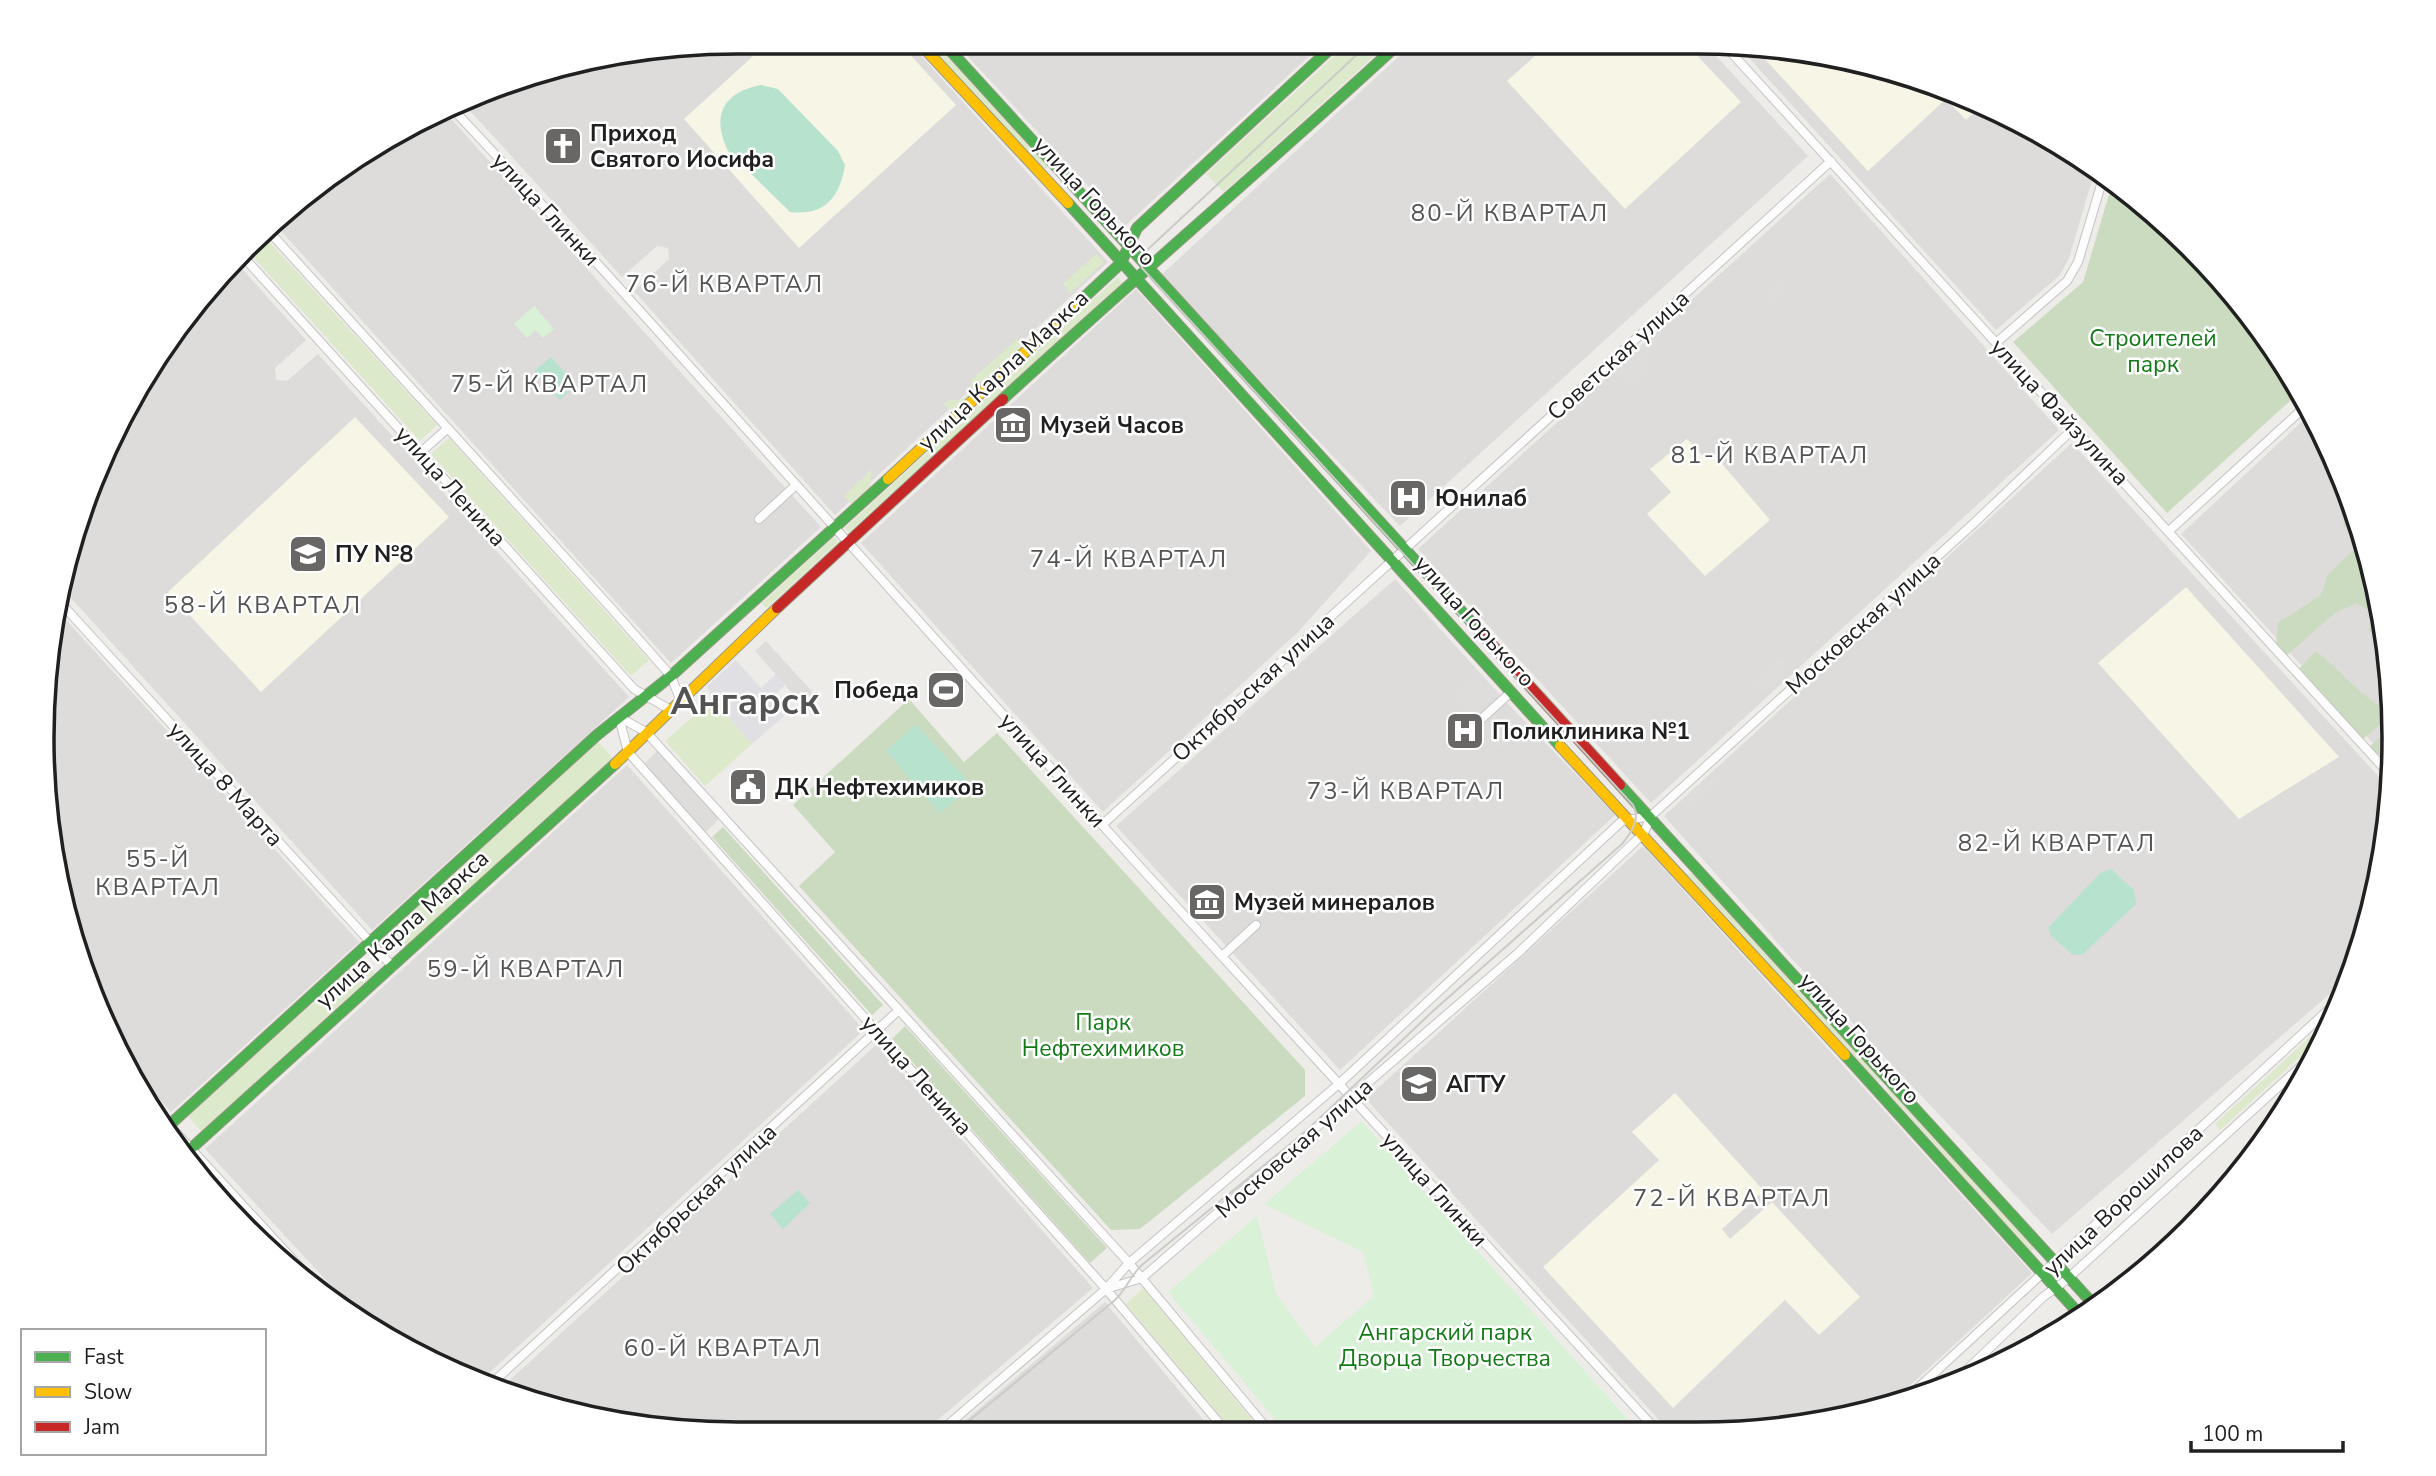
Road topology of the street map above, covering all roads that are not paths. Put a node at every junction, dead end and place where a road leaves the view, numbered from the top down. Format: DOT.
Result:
graph roads {
  1 [pos="930,54"];
  2 [pos="954,54"];
  3 [pos="1325,54"];
  4 [pos="1387,54"];
  5 [pos="1734,56"];
  6 [pos="458,115"];
  7 [pos="1831,161"];
  8 [pos="1064,172"];
  9 [pos="1051,184"];
  10 [pos="2101,186"];
  11 [pos="274,237"];
  12 [pos="1128,245"];
  13 [pos="248,262"];
  14 [pos="1121,262"];
  15 [pos="1151,268"];
  16 [pos="1136,277"];
  17 [pos="1996,342"];
  18 [pos="2299,413"];
  19 [pos="449,428"];
  20 [pos="2074,428"];
  21 [pos="421,452"];
  22 [pos="795,486"];
  23 [pos="760,519"];
  24 [pos="835,528"];
  25 [pos="2169,531"];
  26 [pos="848,542"];
  27 [pos="1405,549"];
  28 [pos="1392,560"];
  29 [pos="66,609"];
  30 [pos="671,676"];
  31 [pos="1510,693"];
  32 [pos="645,697"];
  33 [pos="680,699"];
  34 [pos="669,709"];
  35 [pos="619,717"];
  36 [pos="1478,722"];
  37 [pos="646,732"];
  38 [pos="628,752"];
  39 [pos="2381,766"];
  40 [pos="1651,816"];
  41 [pos="1630,818"];
  42 [pos="1102,825"];
  43 [pos="1644,832"];
  44 [pos="1256,925"];
  45 [pos="372,943"];
  46 [pos="1222,956"];
  47 [pos="393,967"];
  48 [pos="899,1010"];
  49 [pos="2323,1015"];
  50 [pos="877,1030"];
  51 [pos="2294,1073"];
  52 [pos="1340,1083"];
  53 [pos="1352,1098"];
  54 [pos="173,1123"];
  55 [pos="192,1149"];
  56 [pos="2055,1262"];
  57 [pos="1129,1263"];
  58 [pos="2043,1273"];
  59 [pos="1142,1278"];
  60 [pos="2068,1278"];
  61 [pos="2057,1288"];
  62 [pos="1106,1289"];
  63 [pos="2088,1299"];
  64 [pos="2075,1309"];
  65 [pos="1973,1364"];
  66 [pos="498,1378"];
  67 [pos="1923,1383"];
  68 [pos="951,1422"];
  69 [pos="1218,1422"];
  70 [pos="1262,1422"];
  71 [pos="1649,1422"];
  1 -- 9 [label="main road, улица Горького"];
  2 -- 8 [label="main road, улица Горького"];
  3 -- 12 [label="main road, улица Карла Маркса"];
  4 -- 15 [label="main road, улица Карла Маркса"];
  5 -- 7 [label="street, улица Файзулина"];
  6 -- 22 [label="street, улица Глинки"];
  7 -- 17 [label="street, улица Файзулина"];
  7 -- 27 [label="street, Советская улица"];
  8 -- 9 [label="main road"];
  8 -- 12 [label="main road, улица Горького"];
  9 -- 14 [label="main road, улица Горького"];
  10 -- 17 [label="street"];
  11 -- 19 [label="street, улица Ленина"];
  12 -- 14 [label="main road, улица Карла Маркса"];
  12 -- 15 [label="main road, улица Горького"];
  13 -- 21 [label="street, улица Ленина"];
  14 -- 16 [label="main road, улица Горького"];
  14 -- 24 [label="main road, улица Карла Маркса"];
  15 -- 16 [label="main road, улица Карла Маркса"];
  15 -- 27 [label="main road, улица Горького"];
  16 -- 26 [label="main road, улица Карла Маркса"];
  16 -- 28 [label="main road, улица Горького"];
  17 -- 20 [label="street, улица Файзулина"];
  18 -- 25 [label="street"];
  19 -- 21 [label="street"];
  19 -- 30 [label="street, улица Ленина"];
  20 -- 25 [label="street, улица Файзулина"];
  20 -- 40 [label="street, Московская улица"];
  21 -- 32 [label="street, улица Ленина"];
  22 -- 23 [label="street"];
  22 -- 24 [label="street, улица Глинки"];
  24 -- 26 [label="street, улица Глинки"];
  24 -- 30 [label="main road, улица Карла Маркса"];
  25 -- 39 [label="street, улица Файзулина"];
  26 -- 33 [label="main road, улица Карла Маркса"];
  26 -- 42 [label="street, улица Глинки"];
  27 -- 28 [label="street, Октябрьская улица"];
  27 -- 40 [label="main road, улица Горького"];
  28 -- 31 [label="main road, улица Горького"];
  28 -- 42 [label="street, Октябрьская улица"];
  29 -- 45 [label="street, улица 8 Марта"];
  30 -- 32 [label="main road, улица Карла Маркса"];
  30 -- 33 [label="street, улица Ленина"];
  31 -- 36 [label="street"];
  31 -- 41 [label="main road, улица Горького"];
  32 -- 34 [label="street, улица Ленина"];
  32 -- 35 [label="main road, улица Карла Маркса"];
  33 -- 34 [label="main road, улица Карла Маркса"];
  34 -- 37 [label="main road, улица Карла Маркса"];
  35 -- 37 [label="street"];
  35 -- 38 [label="street, улица Ленина"];
  35 -- 45 [label="main road, улица Карла Маркса"];
  37 -- 38 [label="main road, улица Карла Маркса"];
  37 -- 48 [label="street, улица Ленина"];
  38 -- 47 [label="main road, улица Карла Маркса"];
  38 -- 50 [label="street, улица Ленина"];
  40 -- 41 [label="street"];
  40 -- 43 [label="street, Московская улица"];
  40 -- 56 [label="main road, улица Горького"];
  41 -- 43 [label="main road, улица Горького"];
  41 -- 52 [label="street, Московская улица"];
  42 -- 46 [label="street, улица Глинки"];
  43 -- 53 [label="street, Московская улица"];
  43 -- 58 [label="main road, улица Горького"];
  44 -- 46 [label="street"];
  45 -- 47 [label="street, улица 8 Марта"];
  45 -- 54 [label="main road, улица Карла Маркса"];
  46 -- 52 [label="street, улица Глинки"];
  47 -- 55 [label="main road, улица Карла Маркса"];
  48 -- 50 [label="street, Октябрьская улица"];
  48 -- 57 [label="street, улица Ленина"];
  49 -- 56 [label="street, улица Ворошилова"];
  50 -- 62 [label="street, улица Ленина"];
  50 -- 66 [label="street, Октябрьская улица"];
  51 -- 60 [label="street, улица Ворошилова"];
  52 -- 53 [label="street, улица Глинки"];
  52 -- 57 [label="street, Московская улица"];
  53 -- 59 [label="street, Московская улица"];
  53 -- 71 [label="street, улица Глинки"];
  56 -- 58 [label="street, улица Ворошилова"];
  56 -- 60 [label="main road, улица Горького"];
  57 -- 59 [label="street, улица Ленина"];
  57 -- 62 [label="street, Московская улица"];
  58 -- 61 [label="main road, улица Горького"];
  58 -- 67 [label="street, улица Ворошилова"];
  59 -- 62 [label="street, Московская улица"];
  59 -- 70 [label="street, улица Ленина"];
  60 -- 61 [label="street, улица Ворошилова"];
  60 -- 63 [label="main road, улица Горького"];
  61 -- 64 [label="main road, улица Горького"];
  61 -- 65 [label="street, улица Ворошилова"];
  62 -- 68 [label="street, Московская улица"];
  62 -- 69 [label="street, улица Ленина"];
}
